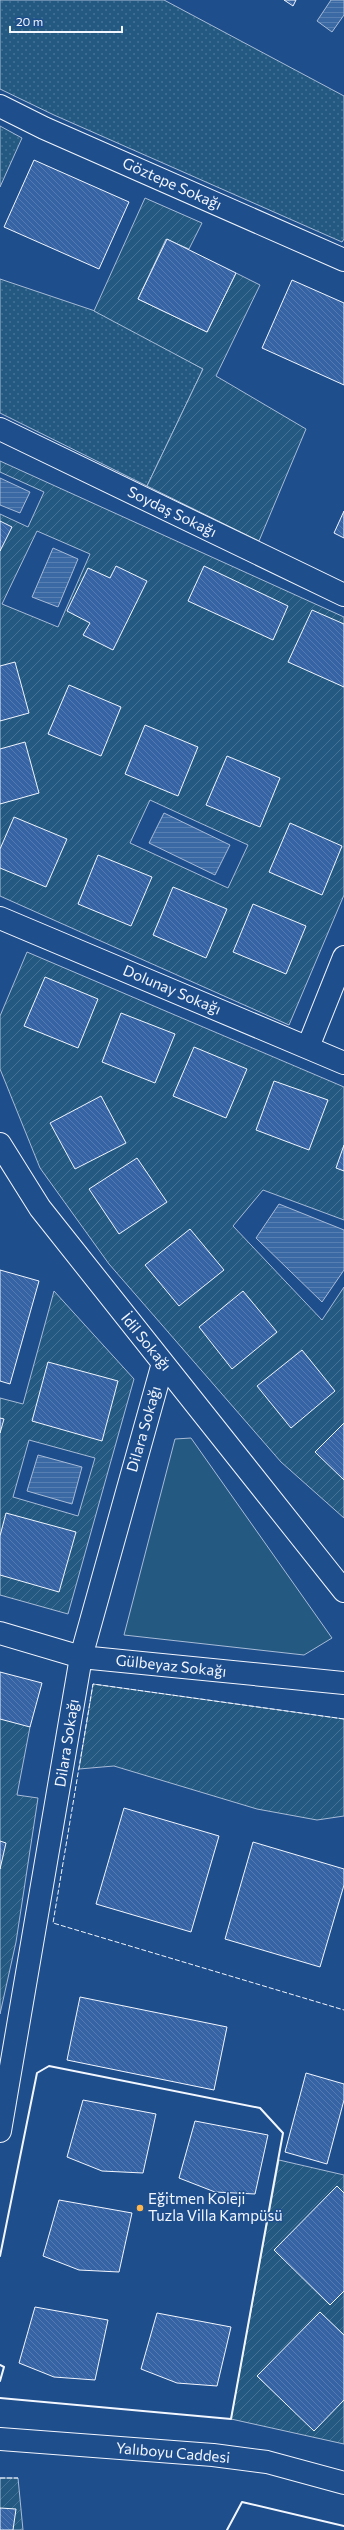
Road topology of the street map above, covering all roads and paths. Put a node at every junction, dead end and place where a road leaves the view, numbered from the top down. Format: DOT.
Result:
graph roads {
  1 [pos="0,106"];
  2 [pos="344,260"];
  3 [pos="0,429"];
  4 [pos="344,595"];
  5 [pos="0,918"];
  6 [pos="344,957"];
  7 [pos="308,1047"];
  8 [pos="344,1063"];
  9 [pos="0,1144"];
  10 [pos="163,1363"];
  11 [pos="344,1591"];
  12 [pos="0,1633"];
  13 [pos="81,1657"];
  14 [pos="344,1683"];
  15 [pos="0,2131"];
  16 [pos="0,2439"];
  17 [pos="344,2483"];
  1 -- 2 [label="street, Göztepe Sokağı"];
  3 -- 4 [label="street, Soydaş Sokağı"];
  5 -- 7 [label="street, Dolunay Sokağı"];
  6 -- 7 [label="street"];
  7 -- 8 [label="street, Dolunay Sokağı"];
  9 -- 10 [label="street, İdil Sokağı"];
  10 -- 11 [label="street, İdil Sokağı"];
  10 -- 13 [label="street, Dilara Sokağı"];
  12 -- 13 [label="street, Gülbeyaz Sokağı"];
  13 -- 14 [label="street, Gülbeyaz Sokağı"];
  13 -- 15 [label="street, Dilara Sokağı"];
  16 -- 17 [label="street, Yalıboyu Caddesi"];
}
